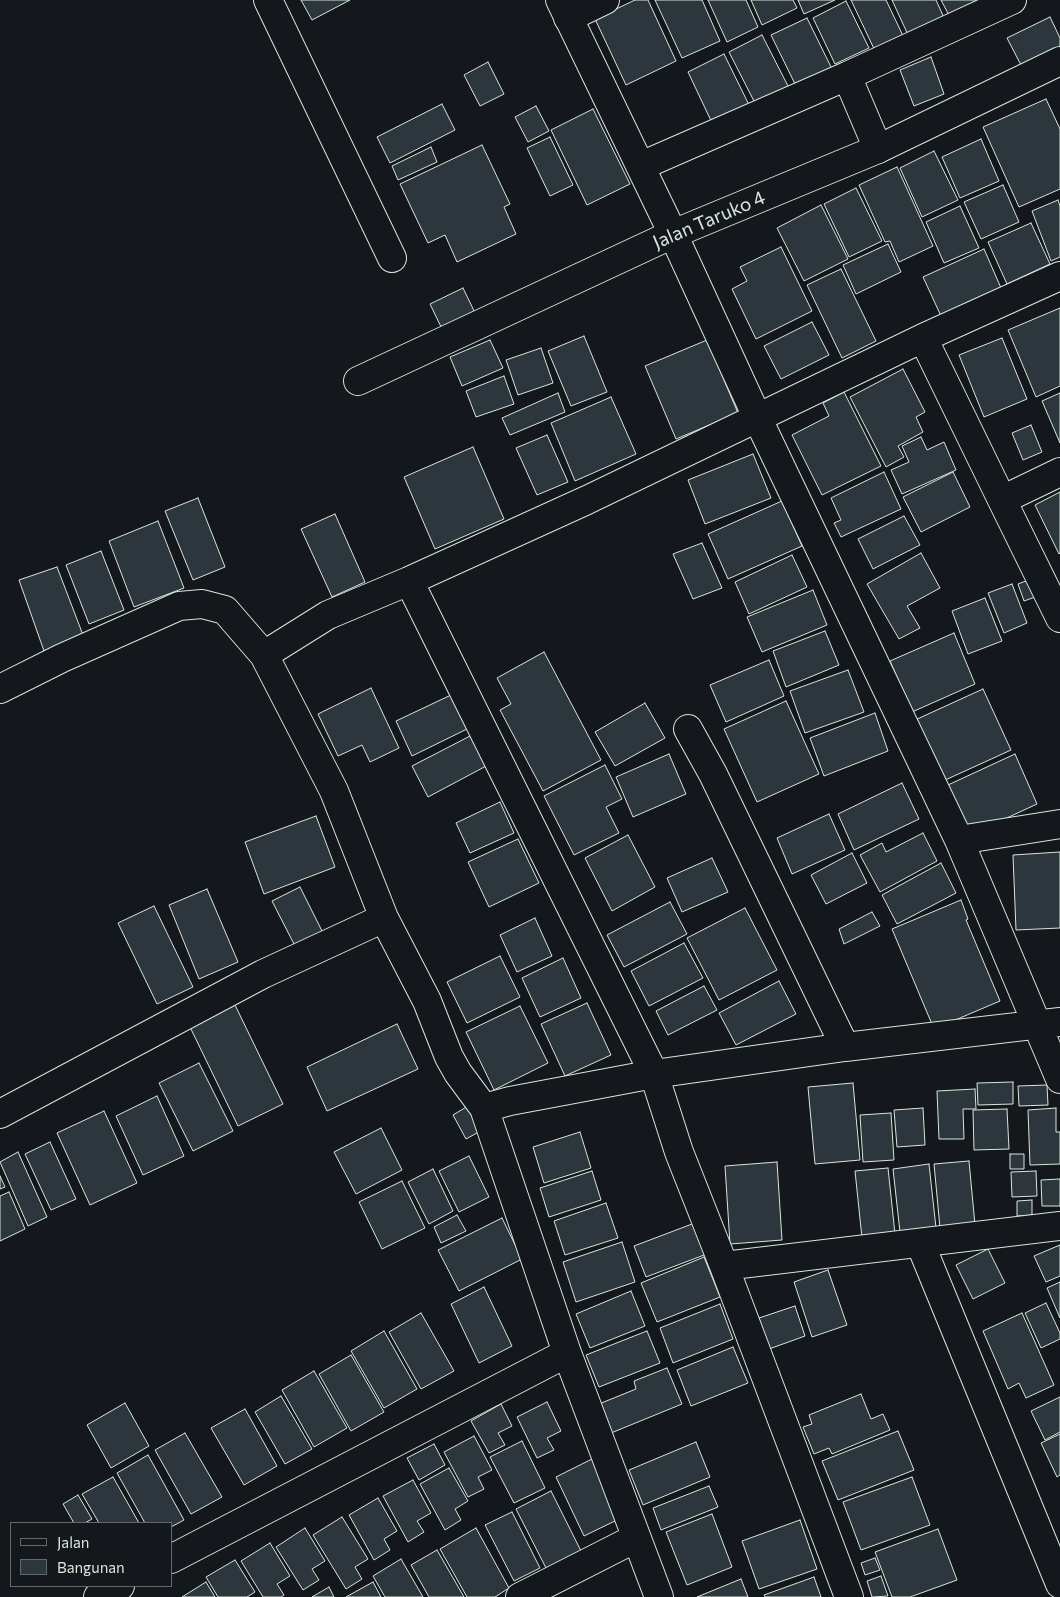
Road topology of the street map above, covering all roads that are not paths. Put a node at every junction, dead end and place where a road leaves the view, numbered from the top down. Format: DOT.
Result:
graph roads {
  1 [pos="268,0"];
  2 [pos="605,0"];
  3 [pos="1012,0"];
  4 [pos="564,9"];
  5 [pos="1060,61"];
  6 [pos="848,76"];
  7 [pos="878,149"];
  8 [pos="641,166"];
  9 [pos="673,234"];
  10 [pos="392,258"];
  11 [pos="1060,276"];
  12 [pos="923,338"];
  13 [pos="358,381"];
  14 [pos="757,417"];
  15 [pos="1060,472"];
  16 [pos="1002,500"];
  17 [pos="409,581"];
  18 [pos="1060,618"];
  19 [pos="264,655"];
  20 [pos="0,689"];
  21 [pos="688,729"];
  22 [pos="1060,824"];
  23 [pos="959,840"];
  24 [pos="384,918"];
  25 [pos="1048,1023"];
  26 [pos="845,1047"];
  27 [pos="654,1074"];
  28 [pos="1060,1079"];
  29 [pos="484,1108"];
  30 [pos="0,1114"];
  31 [pos="1060,1226"];
  32 [pos="920,1243"];
  33 [pos="724,1266"];
  34 [pos="567,1353"];
  35 [pos="636,1538"];
  36 [pos="172,1558"];
  37 [pos="1060,1584"];
  38 [pos="118,1587"];
  39 [pos="98,1597"];
  40 [pos="520,1597"];
  41 [pos="660,1597"];
  42 [pos="849,1597"];
  1 -- 10 [label="street"];
  2 -- 4 [label="street"];
  3 -- 6 [label="street"];
  4 -- 8 [label="street"];
  5 -- 7 [label="street, Jalan Taruko 4"];
  6 -- 7 [label="street"];
  6 -- 8 [label="street"];
  7 -- 9 [label="street, Jalan Taruko 4"];
  8 -- 9 [label="street"];
  9 -- 13 [label="street, Jalan Taruko 4"];
  9 -- 14 [label="street"];
  11 -- 12 [label="street"];
  12 -- 14 [label="street"];
  12 -- 16 [label="street"];
  14 -- 17 [label="street"];
  14 -- 23 [label="street"];
  15 -- 16 [label="street"];
  16 -- 18 [label="street"];
  17 -- 19 [label="street"];
  17 -- 27 [label="street"];
  19 -- 20 [label="street"];
  19 -- 24 [label="street"];
  21 -- 26 [label="street"];
  22 -- 23 [label="street"];
  23 -- 25 [label="street"];
  24 -- 29 [label="street"];
  24 -- 30 [label="street"];
  25 -- 26 [label="street"];
  25 -- 28 [label="street"];
  26 -- 27 [label="street"];
  27 -- 29 [label="street"];
  27 -- 33 [label="street"];
  29 -- 34 [label="street"];
  31 -- 32 [label="street"];
  32 -- 33 [label="street"];
  32 -- 37 [label="street"];
  33 -- 42 [label="street"];
  34 -- 35 [label="street"];
  34 -- 36 [label="street"];
  35 -- 40 [label="street"];
  35 -- 41 [label="street"];
  38 -- 39 [label="street"];
}
